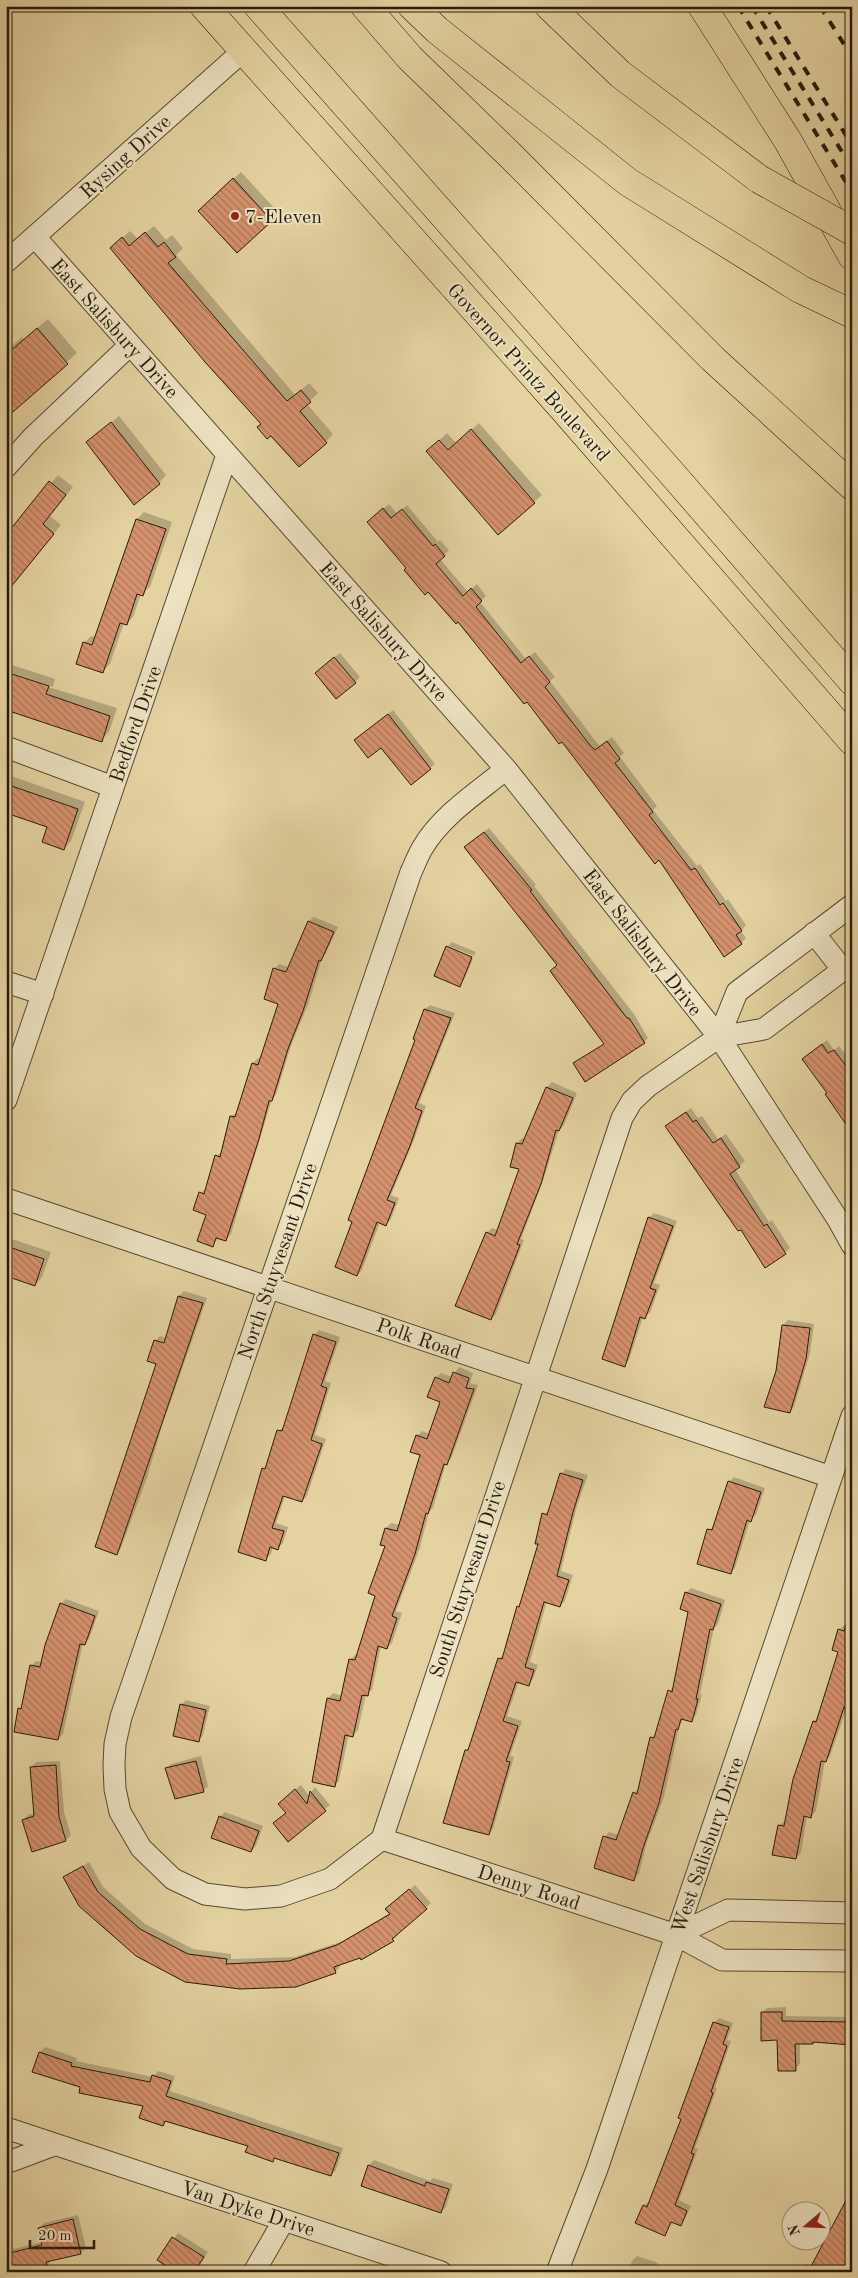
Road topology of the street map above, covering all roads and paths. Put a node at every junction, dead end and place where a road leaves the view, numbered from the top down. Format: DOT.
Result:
graph roads {
  1 [pos="204,6"];
  2 [pos="365,6"];
  3 [pos="412,6"];
  4 [pos="549,6"];
  5 [pos="702,6"];
  6 [pos="266,15"];
  7 [pos="243,51"];
  8 [pos="852,230"];
  9 [pos="35,237"];
  10 [pos="852,256"];
  11 [pos="6,262"];
  12 [pos="852,314"];
  13 [pos="130,345"];
  14 [pos="227,455"];
  15 [pos="6,467"];
  16 [pos="668,469"];
  17 [pos="626,481"];
  18 [pos="852,486"];
  19 [pos="852,681"];
  20 [pos="852,741"];
  21 [pos="6,747"];
  22 [pos="506,769"];
  23 [pos="113,787"];
  24 [pos="852,905"];
  25 [pos="814,933"];
  26 [pos="847,966"];
  27 [pos="6,982"];
  28 [pos="42,994"];
  29 [pos="719,1037"];
  30 [pos="6,1100"];
  31 [pos="6,1199"];
  32 [pos="852,1245"];
  33 [pos="268,1287"];
  34 [pos="534,1377"];
  35 [pos="852,1416"];
  36 [pos="831,1478"];
  37 [pos="382,1838"];
  38 [pos="852,1912"];
  39 [pos="676,1935"];
  40 [pos="852,1961"];
  41 [pos="6,2128"];
  42 [pos="54,2145"];
  43 [pos="6,2163"];
  44 [pos="284,2220"];
  45 [pos="254,2272"];
  46 [pos="442,2272"];
  47 [pos="557,2272"];
  1 -- 7 [label="main road, Governor Printz Boulevard"];
  2 -- 18 [label="main road"];
  3 -- 12 [label="main road"];
  4 -- 8 [label="main road, bridge"];
  5 -- 10 [label="main road"];
  6 -- 7 [label="main road"];
  6 -- 16 [label="main road, Governor Printz Boulevard"];
  7 -- 9 [label="street, Rysing Drive"];
  7 -- 17 [label="main road, Governor Printz Boulevard"];
  9 -- 11 [label="street, Rysing Drive"];
  9 -- 13 [label="street, East Salisbury Drive"];
  13 -- 14 [label="street, East Salisbury Drive"];
  13 -- 15 [label="street"];
  14 -- 22 [label="street, East Salisbury Drive"];
  14 -- 23 [label="street, Bedford Drive"];
  16 -- 17 [label="main road"];
  16 -- 19 [label="main road, Governor Printz Boulevard"];
  17 -- 20 [label="main road, Governor Printz Boulevard"];
  21 -- 23 [label="street"];
  22 -- 29 [label="street, East Salisbury Drive"];
  22 -- 33 [label="street, North Stuyvesant Drive"];
  23 -- 28 [label="street, Bedford Drive"];
  24 -- 25 [label="street"];
  25 -- 26 [label="street"];
  25 -- 29 [label="street"];
  26 -- 29 [label="street, South Stuyvesant Drive"];
  27 -- 28 [label="street"];
  28 -- 30 [label="street, Bedford Drive"];
  29 -- 32 [label="street"];
  29 -- 34 [label="street, South Stuyvesant Drive"];
  31 -- 33 [label="street, Polk Road"];
  33 -- 34 [label="street, Polk Road"];
  33 -- 37 [label="street, North Stuyvesant Drive"];
  34 -- 36 [label="street, Polk Road"];
  34 -- 37 [label="street, South Stuyvesant Drive"];
  35 -- 36 [label="street, West Salisbury Drive"];
  36 -- 39 [label="street, West Salisbury Drive"];
  37 -- 39 [label="street, Denny Road"];
  38 -- 39 [label="street"];
  39 -- 40 [label="street, Denny Road"];
  39 -- 47 [label="street, West Salisbury Drive"];
  41 -- 42 [label="street, Van Dyke Drive"];
  42 -- 43 [label="street"];
  42 -- 44 [label="street, Van Dyke Drive"];
  44 -- 45 [label="street"];
  44 -- 46 [label="street, Van Dyke Drive"];
}
